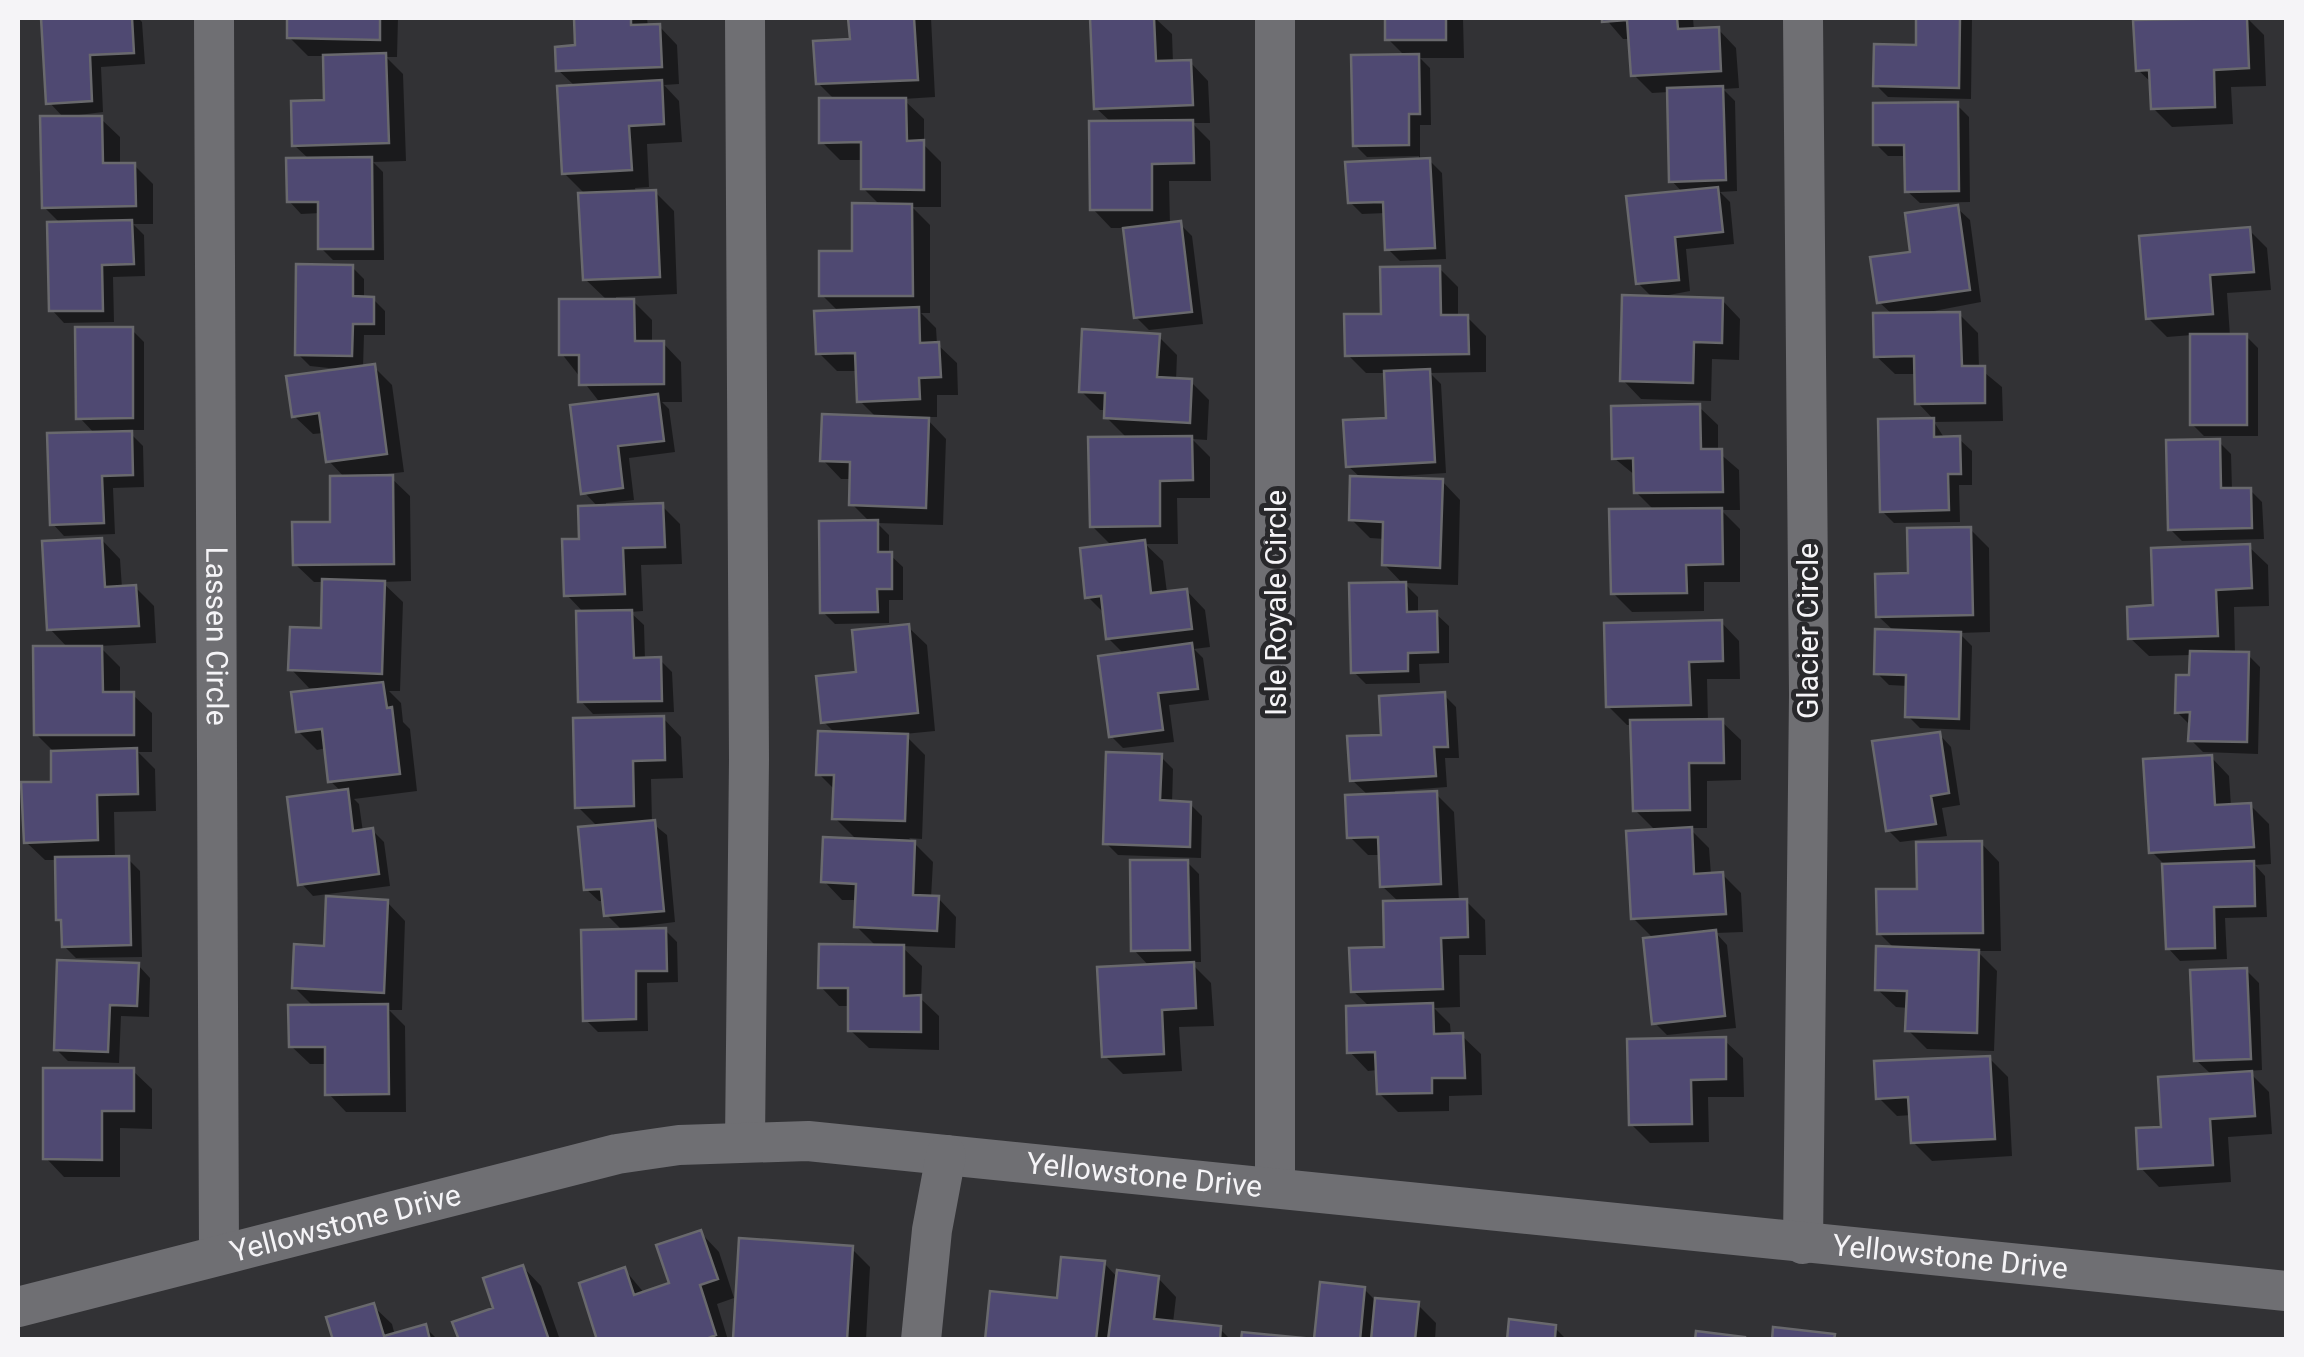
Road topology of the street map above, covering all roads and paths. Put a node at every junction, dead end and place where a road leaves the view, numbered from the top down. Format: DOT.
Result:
graph roads {
  1 [pos="214,18"];
  2 [pos="745,18"];
  3 [pos="1275,18"];
  4 [pos="1804,18"];
  5 [pos="745,1142"];
  6 [pos="946,1154"];
  7 [pos="1275,1188"];
  8 [pos="1803,1244"];
  9 [pos="219,1254"];
  10 [pos="2286,1291"];
  11 [pos="18,1307"];
  12 [pos="921,1340"];
  1 -- 9 [label="street, Lassen Circle"];
  2 -- 5 [label="street"];
  3 -- 7 [label="street, Isle Royale Circle"];
  4 -- 8 [label="street, Glacier Circle"];
  5 -- 6 [label="street, Yellowstone Drive"];
  5 -- 9 [label="street, Yellowstone Drive"];
  6 -- 7 [label="street, Yellowstone Drive"];
  6 -- 12 [label="street"];
  7 -- 8 [label="street, Yellowstone Drive"];
  8 -- 10 [label="street, Yellowstone Drive"];
  9 -- 11 [label="street, Yellowstone Drive"];
}
